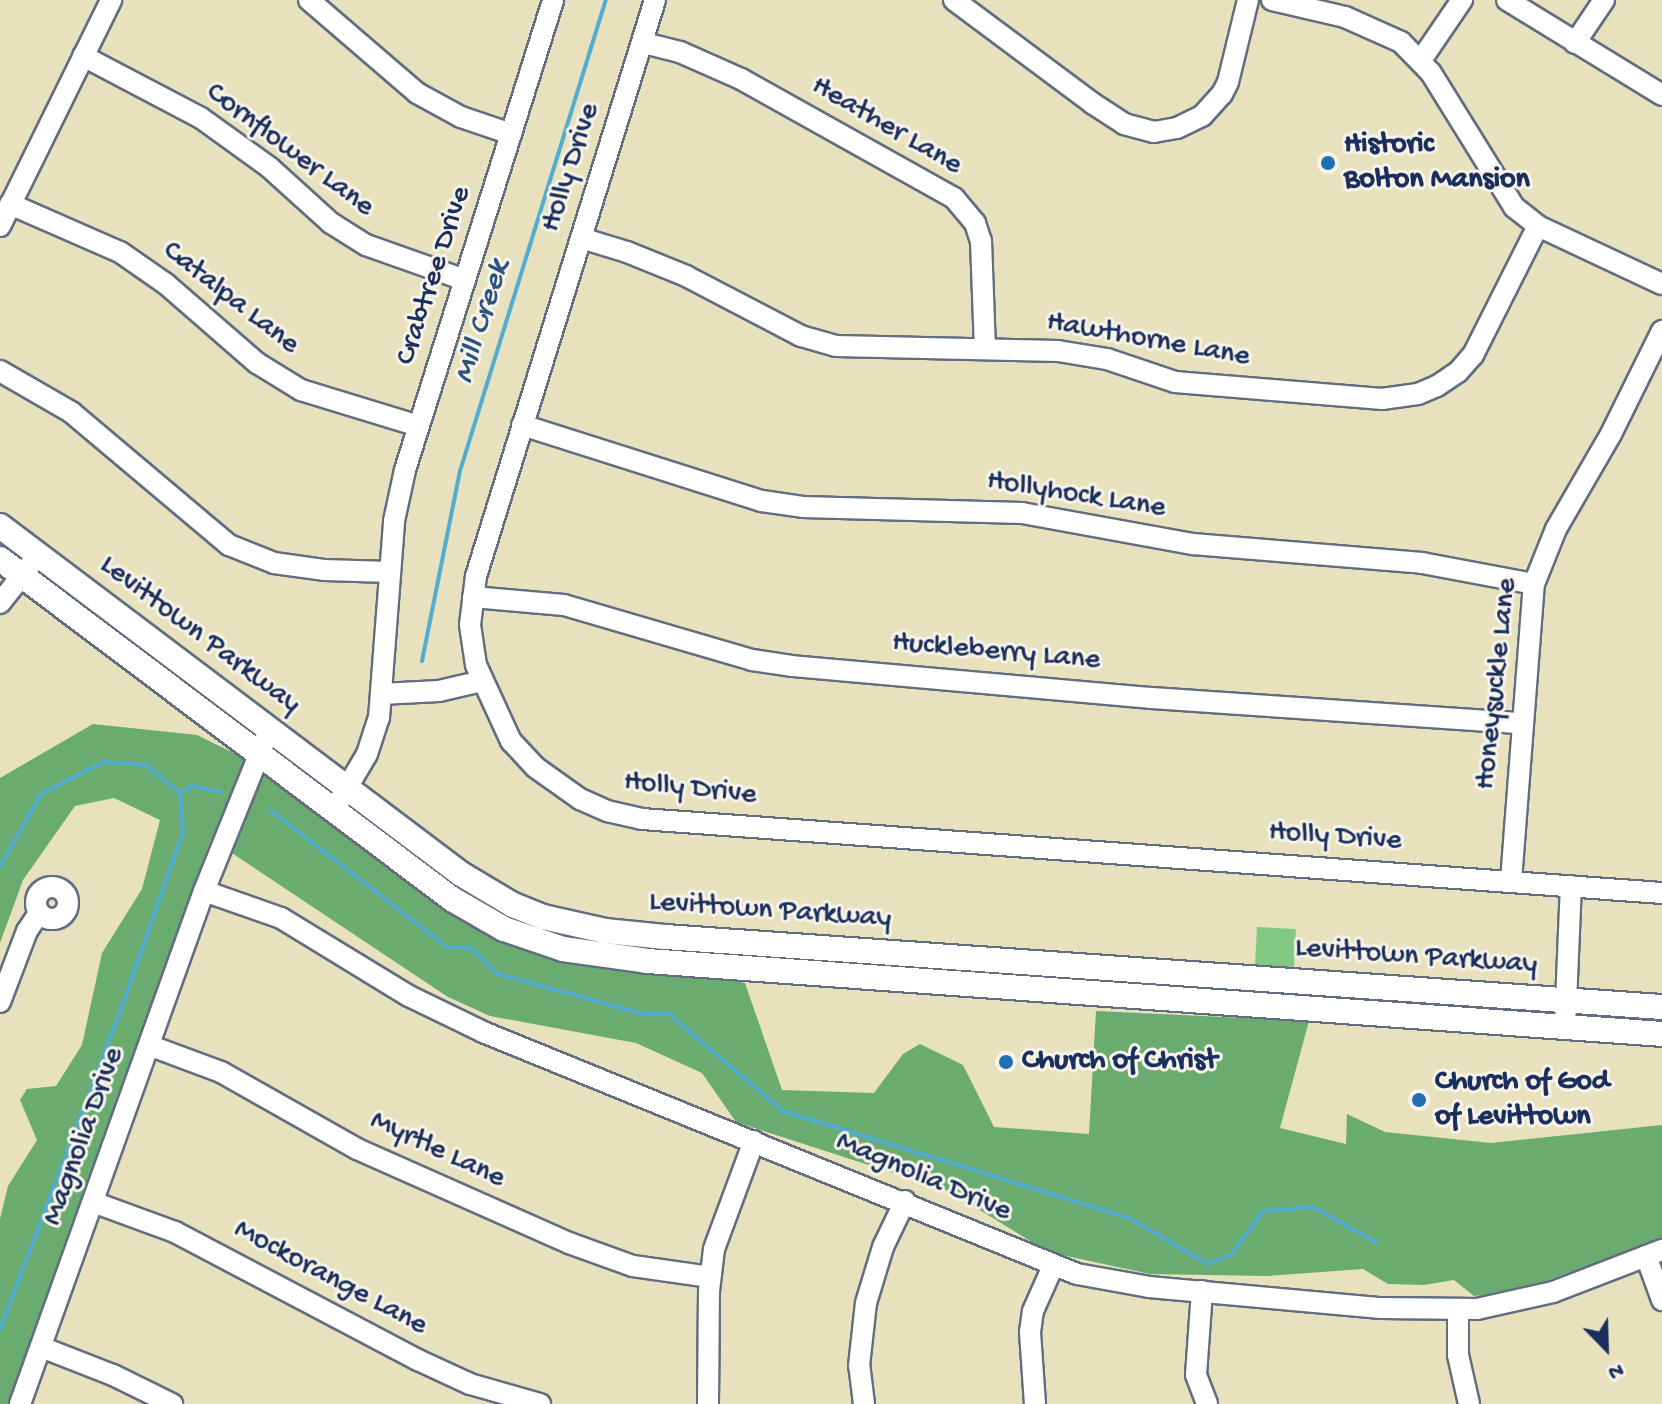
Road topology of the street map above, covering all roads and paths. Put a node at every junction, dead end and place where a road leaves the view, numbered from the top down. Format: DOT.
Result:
graph roads {
  1 [pos="111,0"];
  2 [pos="309,0"];
  3 [pos="553,0"];
  4 [pos="655,0"];
  5 [pos="954,0"];
  6 [pos="1248,0"];
  7 [pos="1272,0"];
  8 [pos="1462,0"];
  9 [pos="1507,0"];
  10 [pos="1604,0"];
  11 [pos="644,43"];
  12 [pos="1575,43"];
  13 [pos="83,56"];
  14 [pos="1421,60"];
  15 [pos="1662,95"];
  16 [pos="511,134"];
  17 [pos="10,204"];
  18 [pos="0,226"];
  19 [pos="1538,226"];
  20 [pos="581,238"];
  21 [pos="465,280"];
  22 [pos="1662,284"];
  23 [pos="1662,331"];
  24 [pos="985,349"];
  25 [pos="0,371"];
  26 [pos="522,425"];
  27 [pos="419,426"];
  28 [pos="0,526"];
  29 [pos="38,555"];
  30 [pos="0,559"];
  31 [pos="389,572"];
  32 [pos="23,576"];
  33 [pos="1534,584"];
  34 [pos="473,597"];
  35 [pos="0,603"];
  36 [pos="482,681"];
  37 [pos="381,694"];
  38 [pos="1522,723"];
  39 [pos="269,728"];
  40 [pos="259,754"];
  41 [pos="347,787"];
  42 [pos="334,810"];
  43 [pos="1511,881"];
  44 [pos="1571,886"];
  45 [pos="204,891"];
  46 [pos="1662,893"];
  47 [pos="39,913"];
  48 [pos="1566,1000"];
  49 [pos="0,1002"];
  50 [pos="1662,1007"];
  51 [pos="1565,1027"];
  52 [pos="1662,1034"];
  53 [pos="151,1046"];
  54 [pos="754,1141"];
  55 [pos="905,1201"];
  56 [pos="93,1202"];
  57 [pos="1654,1253"];
  58 [pos="1053,1266"];
  59 [pos="710,1277"];
  60 [pos="1202,1291"];
  61 [pos="1662,1300"];
  62 [pos="1458,1310"];
  63 [pos="41,1347"];
  64 [pos="20,1404"];
  65 [pos="172,1404"];
  66 [pos="540,1404"];
  67 [pos="708,1404"];
  68 [pos="864,1404"];
  69 [pos="1035,1404"];
  70 [pos="1207,1404"];
  71 [pos="1469,1404"];
  1 -- 13 [label="street"];
  2 -- 16 [label="street"];
  3 -- 16 [label="street, Crabtree Drive"];
  4 -- 11 [label="street, Holly Drive"];
  5 -- 6 [label="street"];
  7 -- 14 [label="street"];
  8 -- 14 [label="street"];
  9 -- 12 [label="street"];
  10 -- 12 [label="street"];
  11 -- 20 [label="street, Holly Drive"];
  11 -- 24 [label="street, Heather Lane"];
  12 -- 15 [label="street"];
  13 -- 17 [label="street"];
  13 -- 21 [label="street, Cornflower Lane"];
  14 -- 19 [label="street"];
  16 -- 21 [label="street, Crabtree Drive"];
  17 -- 18 [label="street"];
  17 -- 27 [label="street, Catalpa Lane"];
  19 -- 22 [label="street"];
  19 -- 24 [label="street, Hawthorne Lane"];
  20 -- 24 [label="street, Hawthorne Lane"];
  20 -- 26 [label="street, Holly Drive"];
  21 -- 27 [label="street, Crabtree Drive"];
  23 -- 33 [label="street, Honeysuckle Lane"];
  25 -- 31 [label="street"];
  26 -- 33 [label="street, Hollyhock Lane"];
  26 -- 34 [label="street, Holly Drive"];
  27 -- 31 [label="street, Crabtree Drive"];
  28 -- 29 [label="main road, Levittown Parkway"];
  29 -- 32 [label="street"];
  29 -- 39 [label="main road, Levittown Parkway"];
  30 -- 32 [label="main road, Levittown Parkway"];
  31 -- 37 [label="street, Crabtree Drive"];
  32 -- 35 [label="street"];
  32 -- 40 [label="main road, Levittown Parkway"];
  33 -- 38 [label="street, Honeysuckle Lane"];
  34 -- 36 [label="street, Holly Drive"];
  34 -- 38 [label="street, Huckleberry Lane"];
  36 -- 37 [label="street"];
  36 -- 43 [label="street, Holly Drive"];
  37 -- 41 [label="street, Crabtree Drive"];
  38 -- 43 [label="street, Honeysuckle Lane"];
  39 -- 40 [label="street, Magnolia Drive"];
  39 -- 41 [label="main road, Levittown Parkway"];
  40 -- 42 [label="main road, Levittown Parkway"];
  40 -- 45 [label="street, Magnolia Drive"];
  41 -- 42 [label="street, Crabtree Drive"];
  41 -- 48 [label="main road, Levittown Parkway"];
  42 -- 51 [label="main road, Levittown Parkway"];
  43 -- 44 [label="street, Holly Drive"];
  44 -- 46 [label="street, Holly Drive"];
  44 -- 48 [label="street"];
  45 -- 53 [label="street, Magnolia Drive"];
  45 -- 54 [label="street, Magnolia Drive"];
  47 -- 49 [label="street"];
  48 -- 50 [label="main road, Levittown Parkway"];
  48 -- 51 [label="street"];
  51 -- 52 [label="main road, Levittown Parkway"];
  53 -- 56 [label="street, Magnolia Drive"];
  53 -- 59 [label="street, Myrtle Lane"];
  54 -- 55 [label="street, Magnolia Drive"];
  54 -- 59 [label="street"];
  55 -- 58 [label="street, Magnolia Drive"];
  55 -- 68 [label="street"];
  56 -- 63 [label="street, Magnolia Drive"];
  56 -- 66 [label="street, Mockorange Lane"];
  57 -- 61 [label="street"];
  57 -- 62 [label="street, Magnolia Drive"];
  58 -- 60 [label="street, Magnolia Drive"];
  58 -- 69 [label="street"];
  59 -- 67 [label="street"];
  60 -- 62 [label="street, Magnolia Drive"];
  60 -- 70 [label="street"];
  62 -- 71 [label="street"];
  63 -- 64 [label="street, Magnolia Drive"];
  63 -- 65 [label="street"];
}
